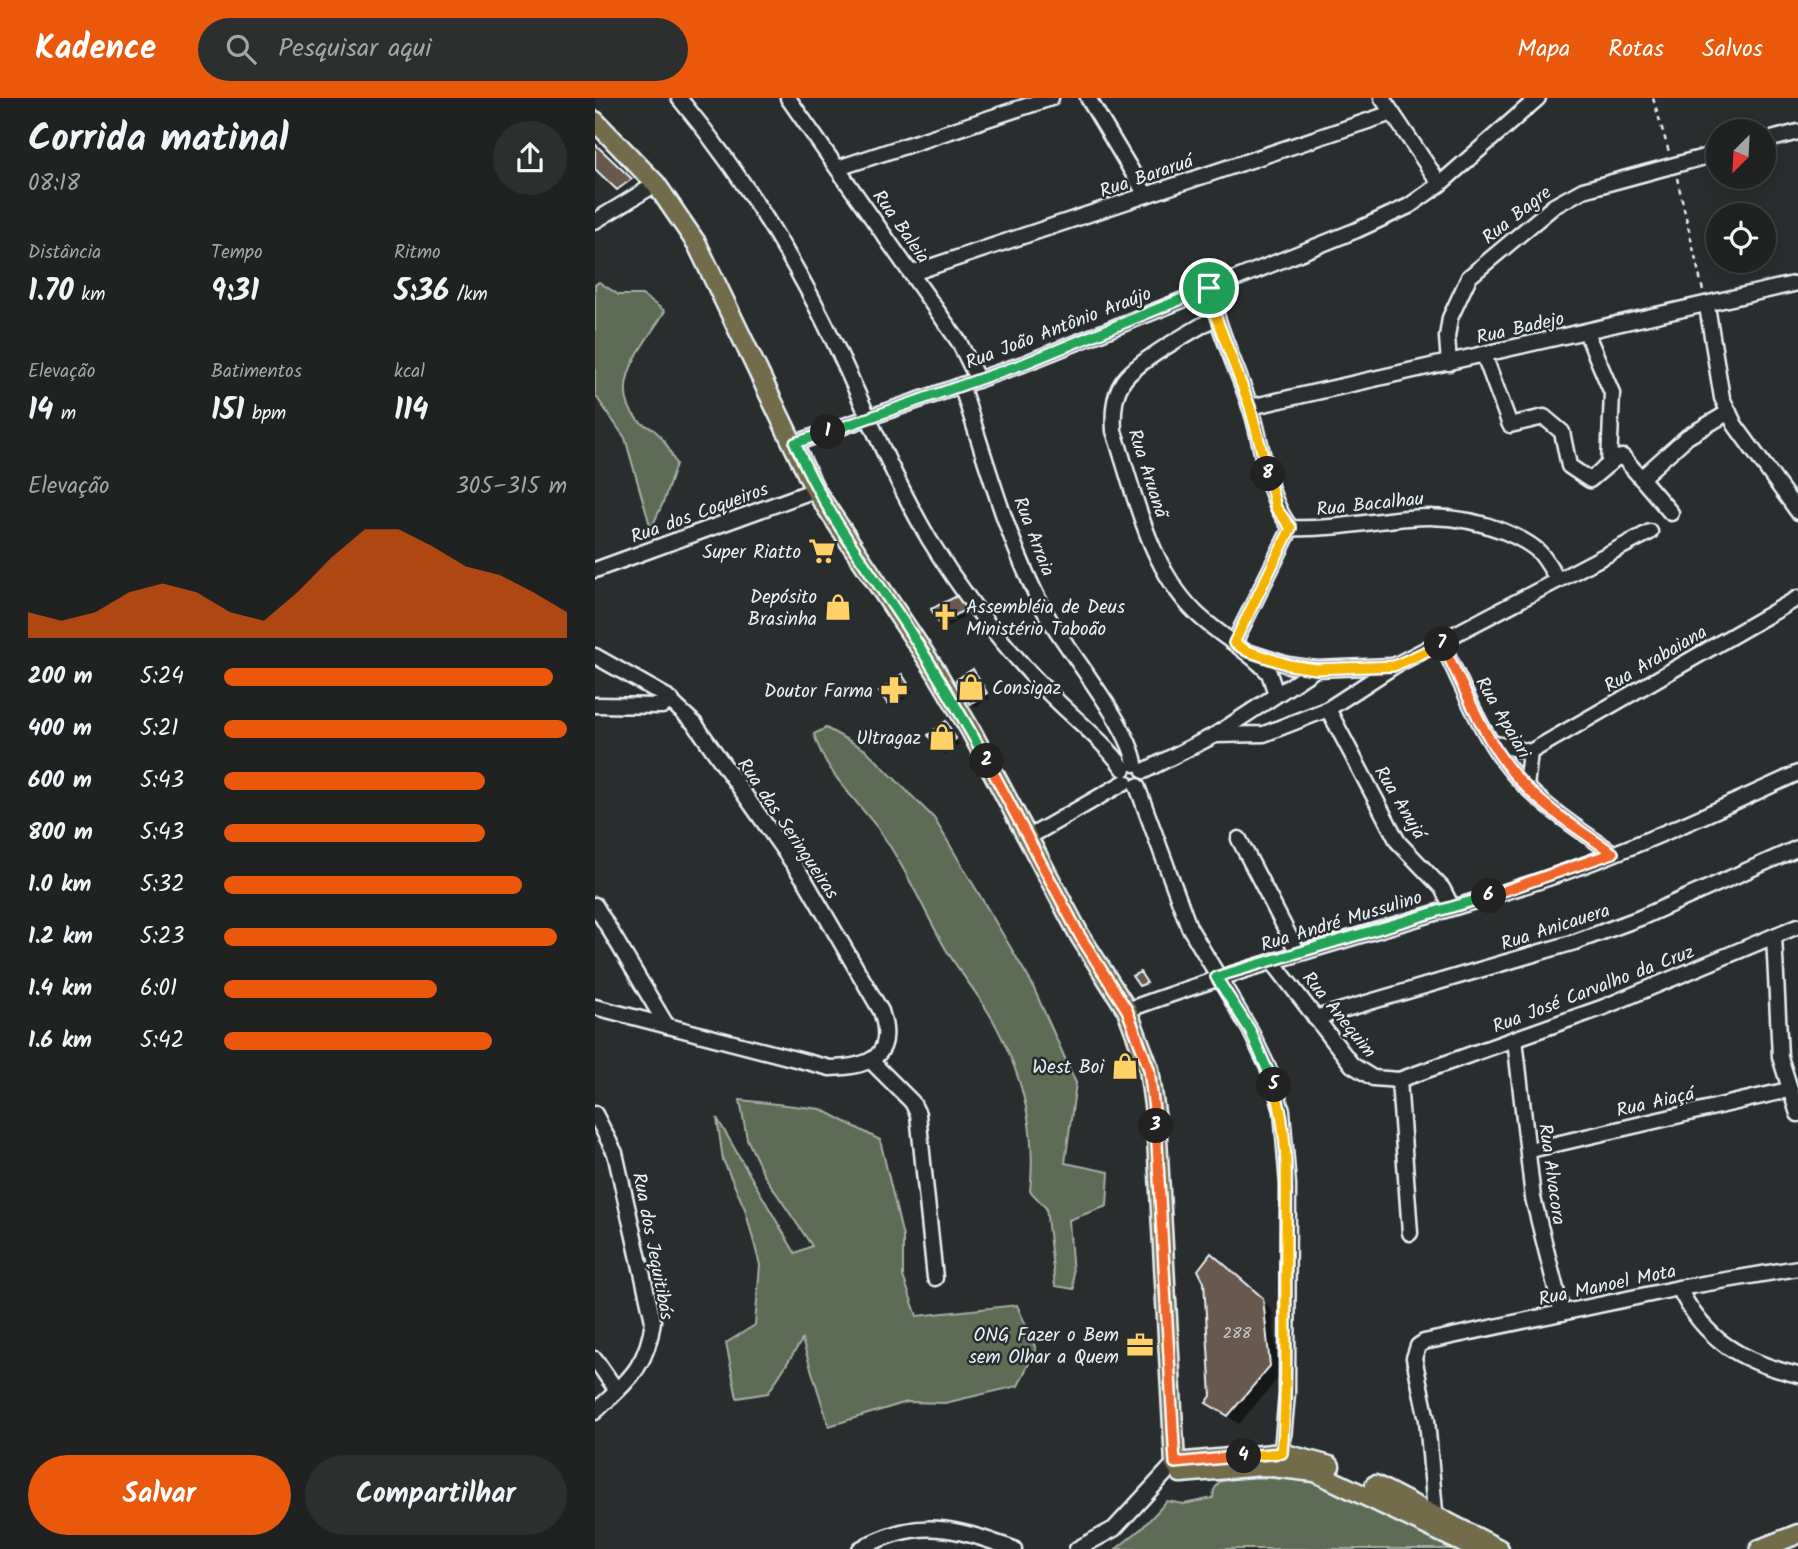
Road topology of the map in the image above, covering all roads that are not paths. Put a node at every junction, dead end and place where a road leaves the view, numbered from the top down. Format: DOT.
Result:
graph roads {
  1 [pos="679,98"];
  2 [pos="788,98"];
  3 [pos="1051,98"];
  4 [pos="1088,98"];
  5 [pos="1382,98"];
  6 [pos="1538,98"];
  7 [pos="1392,113"];
  8 [pos="595,121"];
  9 [pos="1798,132"];
  10 [pos="1776,138"];
  11 [pos="1706,156"];
  12 [pos="838,168"];
  13 [pos="656,184"];
  14 [pos="1440,184"];
  15 [pos="1146,195"];
  16 [pos="595,221"];
  17 [pos="912,273"];
  18 [pos="1798,283"];
  19 [pos="1209,288"];
  20 [pos="1707,306"];
  21 [pos="1216,317"];
  22 [pos="1586,332"];
  23 [pos="1484,355"];
  24 [pos="1449,363"];
  25 [pos="978,380"];
  26 [pos="961,386"];
  27 [pos="1250,407"];
  28 [pos="1729,412"];
  29 [pos="867,419"];
  30 [pos="795,443"];
  31 [pos="1609,464"];
  32 [pos="1641,478"];
  33 [pos="815,490"];
  34 [pos="1798,512"];
  35 [pos="1671,513"];
  36 [pos="1291,528"];
  37 [pos="1650,532"];
  38 [pos="595,570"];
  39 [pos="1557,580"];
  40 [pos="1798,598"];
  41 [pos="1441,642"];
  42 [pos="1240,647"];
  43 [pos="595,656"];
  44 [pos="1394,666"];
  45 [pos="1316,669"];
  46 [pos="628,674"];
  47 [pos="1276,694"];
  48 [pos="672,701"];
  49 [pos="622,704"];
  50 [pos="595,705"];
  51 [pos="1328,709"];
  52 [pos="1215,734"];
  53 [pos="1492,743"];
  54 [pos="1530,752"];
  55 [pos="1798,773"];
  56 [pos="1133,774"];
  57 [pos="1526,787"];
  58 [pos="1029,837"];
  59 [pos="1239,839"];
  60 [pos="1798,848"];
  61 [pos="1613,853"];
  62 [pos="595,905"];
  63 [pos="1451,907"];
  64 [pos="1798,926"];
  65 [pos="1774,936"];
  66 [pos="1298,953"];
  67 [pos="1272,961"];
  68 [pos="1216,977"];
  69 [pos="595,1007"];
  70 [pos="1127,1010"];
  71 [pos="1315,1017"];
  72 [pos="667,1026"];
  73 [pos="1515,1039"];
  74 [pos="871,1061"];
  75 [pos="1399,1080"];
  76 [pos="1788,1090"];
  77 [pos="595,1114"];
  78 [pos="1798,1114"];
  79 [pos="1530,1150"];
  80 [pos="1410,1233"];
  81 [pos="1798,1268"];
  82 [pos="935,1278"];
  83 [pos="1679,1288"];
  84 [pos="1562,1313"];
  85 [pos="595,1359"];
  86 [pos="1798,1375"];
  87 [pos="617,1391"];
  88 [pos="595,1412"];
  89 [pos="1281,1459"];
  90 [pos="1175,1469"];
  91 [pos="1436,1521"];
  92 [pos="1798,1534"];
  93 [pos="860,1549"];
  94 [pos="1014,1549"];
  95 [pos="1077,1549"];
  96 [pos="1476,1549"];
  97 [pos="1499,1549"];
  98 [pos="1760,1549"];
  1 -- 29 [label="street"];
  2 -- 12 [label="street, Rua Baleia"];
  3 -- 12 [label="street"];
  4 -- 15 [label="street"];
  5 -- 7 [label="street"];
  6 -- 14 [label="street, Rua João Antônio Araújo"];
  7 -- 14 [label="street"];
  7 -- 15 [label="street, Rua Bararuá"];
  8 -- 13 [label="main road"];
  9 -- 10 [label="street"];
  11 -- 24 [label="street, Rua Bagre"];
  12 -- 17 [label="street, Rua Baleia"];
  13 -- 16 [label="street"];
  13 -- 30 [label="main road"];
  14 -- 19 [label="street, Rua João Antônio Araújo"];
  15 -- 17 [label="street, Rua Bararuá"];
  17 -- 25 [label="street, Rua Baleia"];
  18 -- 20 [label="street, Rua Badejo"];
  19 -- 21 [label="street, Rua Bacalhau"];
  19 -- 25 [label="street, Rua João Antônio Araújo"];
  20 -- 22 [label="street, Rua Badejo"];
  20 -- 28 [label="street"];
  21 -- 27 [label="street, Rua Bacalhau"];
  21 -- 42 [label="street, Rua Aruanã"];
  22 -- 23 [label="street, Rua Badejo"];
  22 -- 31 [label="street"];
  23 -- 24 [label="street, Rua Badejo"];
  23 -- 31 [label="street"];
  24 -- 27 [label="street, Rua Badejo"];
  25 -- 26 [label="street, Rua João Antônio Araújo"];
  26 -- 29 [label="street, Rua João Antônio Araújo"];
  26 -- 56 [label="street, Rua Arraia"];
  27 -- 36 [label="street, Rua Bacalhau"];
  28 -- 32 [label="street"];
  28 -- 34 [label="street"];
  29 -- 30 [label="street, Rua João Antônio Araújo"];
  29 -- 56 [label="street"];
  30 -- 33 [label="main road"];
  31 -- 32 [label="street"];
  32 -- 35 [label="street"];
  33 -- 38 [label="street, Rua dos Coqueiros"];
  33 -- 58 [label="main road"];
  36 -- 39 [label="street, Rua Bacalhau"];
  36 -- 42 [label="street"];
  37 -- 39 [label="street"];
  39 -- 41 [label="street"];
  40 -- 54 [label="street, Rua Arabaiana"];
  41 -- 44 [label="street"];
  41 -- 53 [label="street, Rua Apaiari"];
  42 -- 45 [label="street, Rua Aruanã"];
  42 -- 47 [label="street, Rua Aruanã"];
  43 -- 46 [label="street, Rua das Seringueiras"];
  44 -- 45 [label="street, Rua Aruanã"];
  44 -- 51 [label="street"];
  45 -- 47 [label="street"];
  46 -- 48 [label="street, Rua das Seringueiras"];
  46 -- 49 [label="street"];
  47 -- 52 [label="street"];
  48 -- 49 [label="street"];
  48 -- 74 [label="street, Rua das Seringueiras"];
  49 -- 50 [label="street"];
  51 -- 52 [label="street"];
  51 -- 63 [label="street, Rua Anujá"];
  52 -- 56 [label="street"];
  53 -- 54 [label="street"];
  53 -- 57 [label="street, Rua Apaiari"];
  54 -- 57 [label="street"];
  55 -- 61 [label="street, Rua André Mussulino"];
  56 -- 58 [label="street"];
  56 -- 68 [label="street, Rua Arraia"];
  57 -- 61 [label="street, Rua Apaiari"];
  58 -- 70 [label="main road"];
  59 -- 66 [label="street, Rua Anequim"];
  60 -- 71 [label="street, Rua Anicauera"];
  61 -- 63 [label="street, Rua André Mussulino"];
  62 -- 72 [label="street"];
  63 -- 66 [label="street, Rua André Mussulino"];
  64 -- 65 [label="street, Rua José Carvalho da Cruz"];
  65 -- 73 [label="street, Rua José Carvalho da Cruz"];
  65 -- 76 [label="street"];
  66 -- 67 [label="street, Rua André Mussulino"];
  67 -- 68 [label="street, Rua André Mussulino"];
  67 -- 71 [label="street, Rua Anequim"];
  68 -- 70 [label="street, Rua André Mussulino"];
  68 -- 89 [label="street, Rua Arraia"];
  69 -- 72 [label="street"];
  70 -- 90 [label="main road"];
  71 -- 75 [label="street, Rua Anequim"];
  72 -- 74 [label="street"];
  73 -- 75 [label="street, Rua José Carvalho da Cruz"];
  73 -- 79 [label="street, Rua Alvacora"];
  74 -- 82 [label="street"];
  75 -- 80 [label="street"];
  76 -- 78 [label="street"];
  76 -- 79 [label="street, Rua Aiaçá"];
  77 -- 87 [label="street, Rua dos Jequitibás"];
  79 -- 84 [label="street, Rua Alvacora"];
  81 -- 83 [label="street, Rua Manoel Mota"];
  83 -- 84 [label="street, Rua Manoel Mota"];
  83 -- 86 [label="street"];
  84 -- 91 [label="street, Rua Manoel Mota"];
  85 -- 87 [label="street"];
  87 -- 88 [label="street, Rua dos Jequitibás"];
  89 -- 90 [label="main road"];
  89 -- 91 [label="main road"];
  90 -- 95 [label="street"];
  91 -- 96 [label="main road"];
  91 -- 97 [label="main road"];
  92 -- 98 [label="main road"];
  93 -- 94 [label="street"];
}
